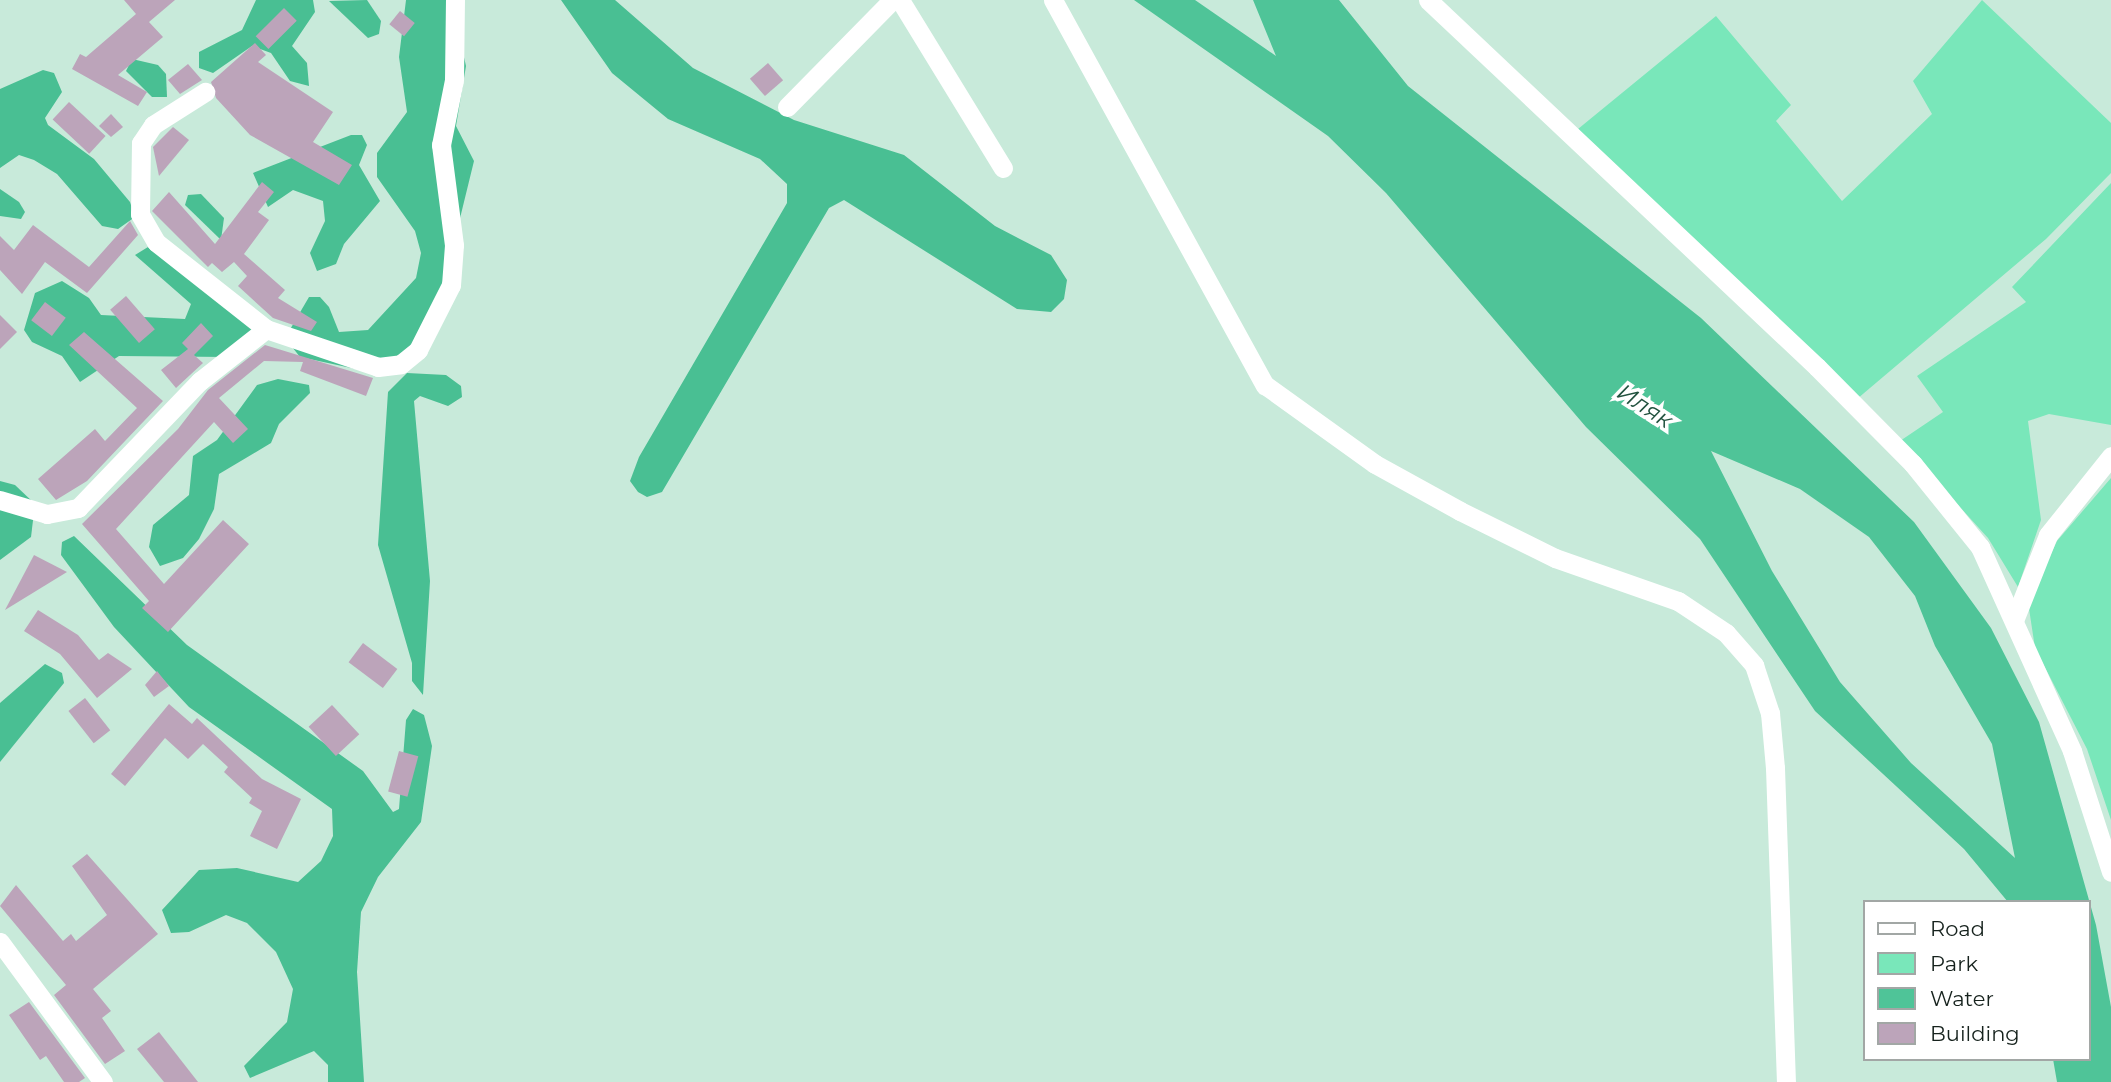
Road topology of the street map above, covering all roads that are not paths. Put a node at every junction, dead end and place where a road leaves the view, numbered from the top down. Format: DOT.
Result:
graph roads {
  1 [pos="455,0"];
  2 [pos="892,0"];
  3 [pos="900,0"];
  4 [pos="1053,0"];
  5 [pos="1428,0"];
  6 [pos="205,92"];
  7 [pos="787,107"];
  8 [pos="1003,168"];
  9 [pos="266,329"];
  10 [pos="2111,456"];
  11 [pos="0,500"];
  12 [pos="2015,618"];
  13 [pos="2111,872"];
  14 [pos="0,942"];
  15 [pos="103,1082"];
  16 [pos="1786,1082"];
  1 -- 9 [label="street"];
  2 -- 7 [label="street"];
  3 -- 8 [label="street"];
  4 -- 16 [label="street"];
  5 -- 12 [label="street"];
  6 -- 9 [label="street"];
  9 -- 11 [label="street"];
  10 -- 12 [label="street"];
  12 -- 13 [label="street"];
  14 -- 15 [label="street"];
}
